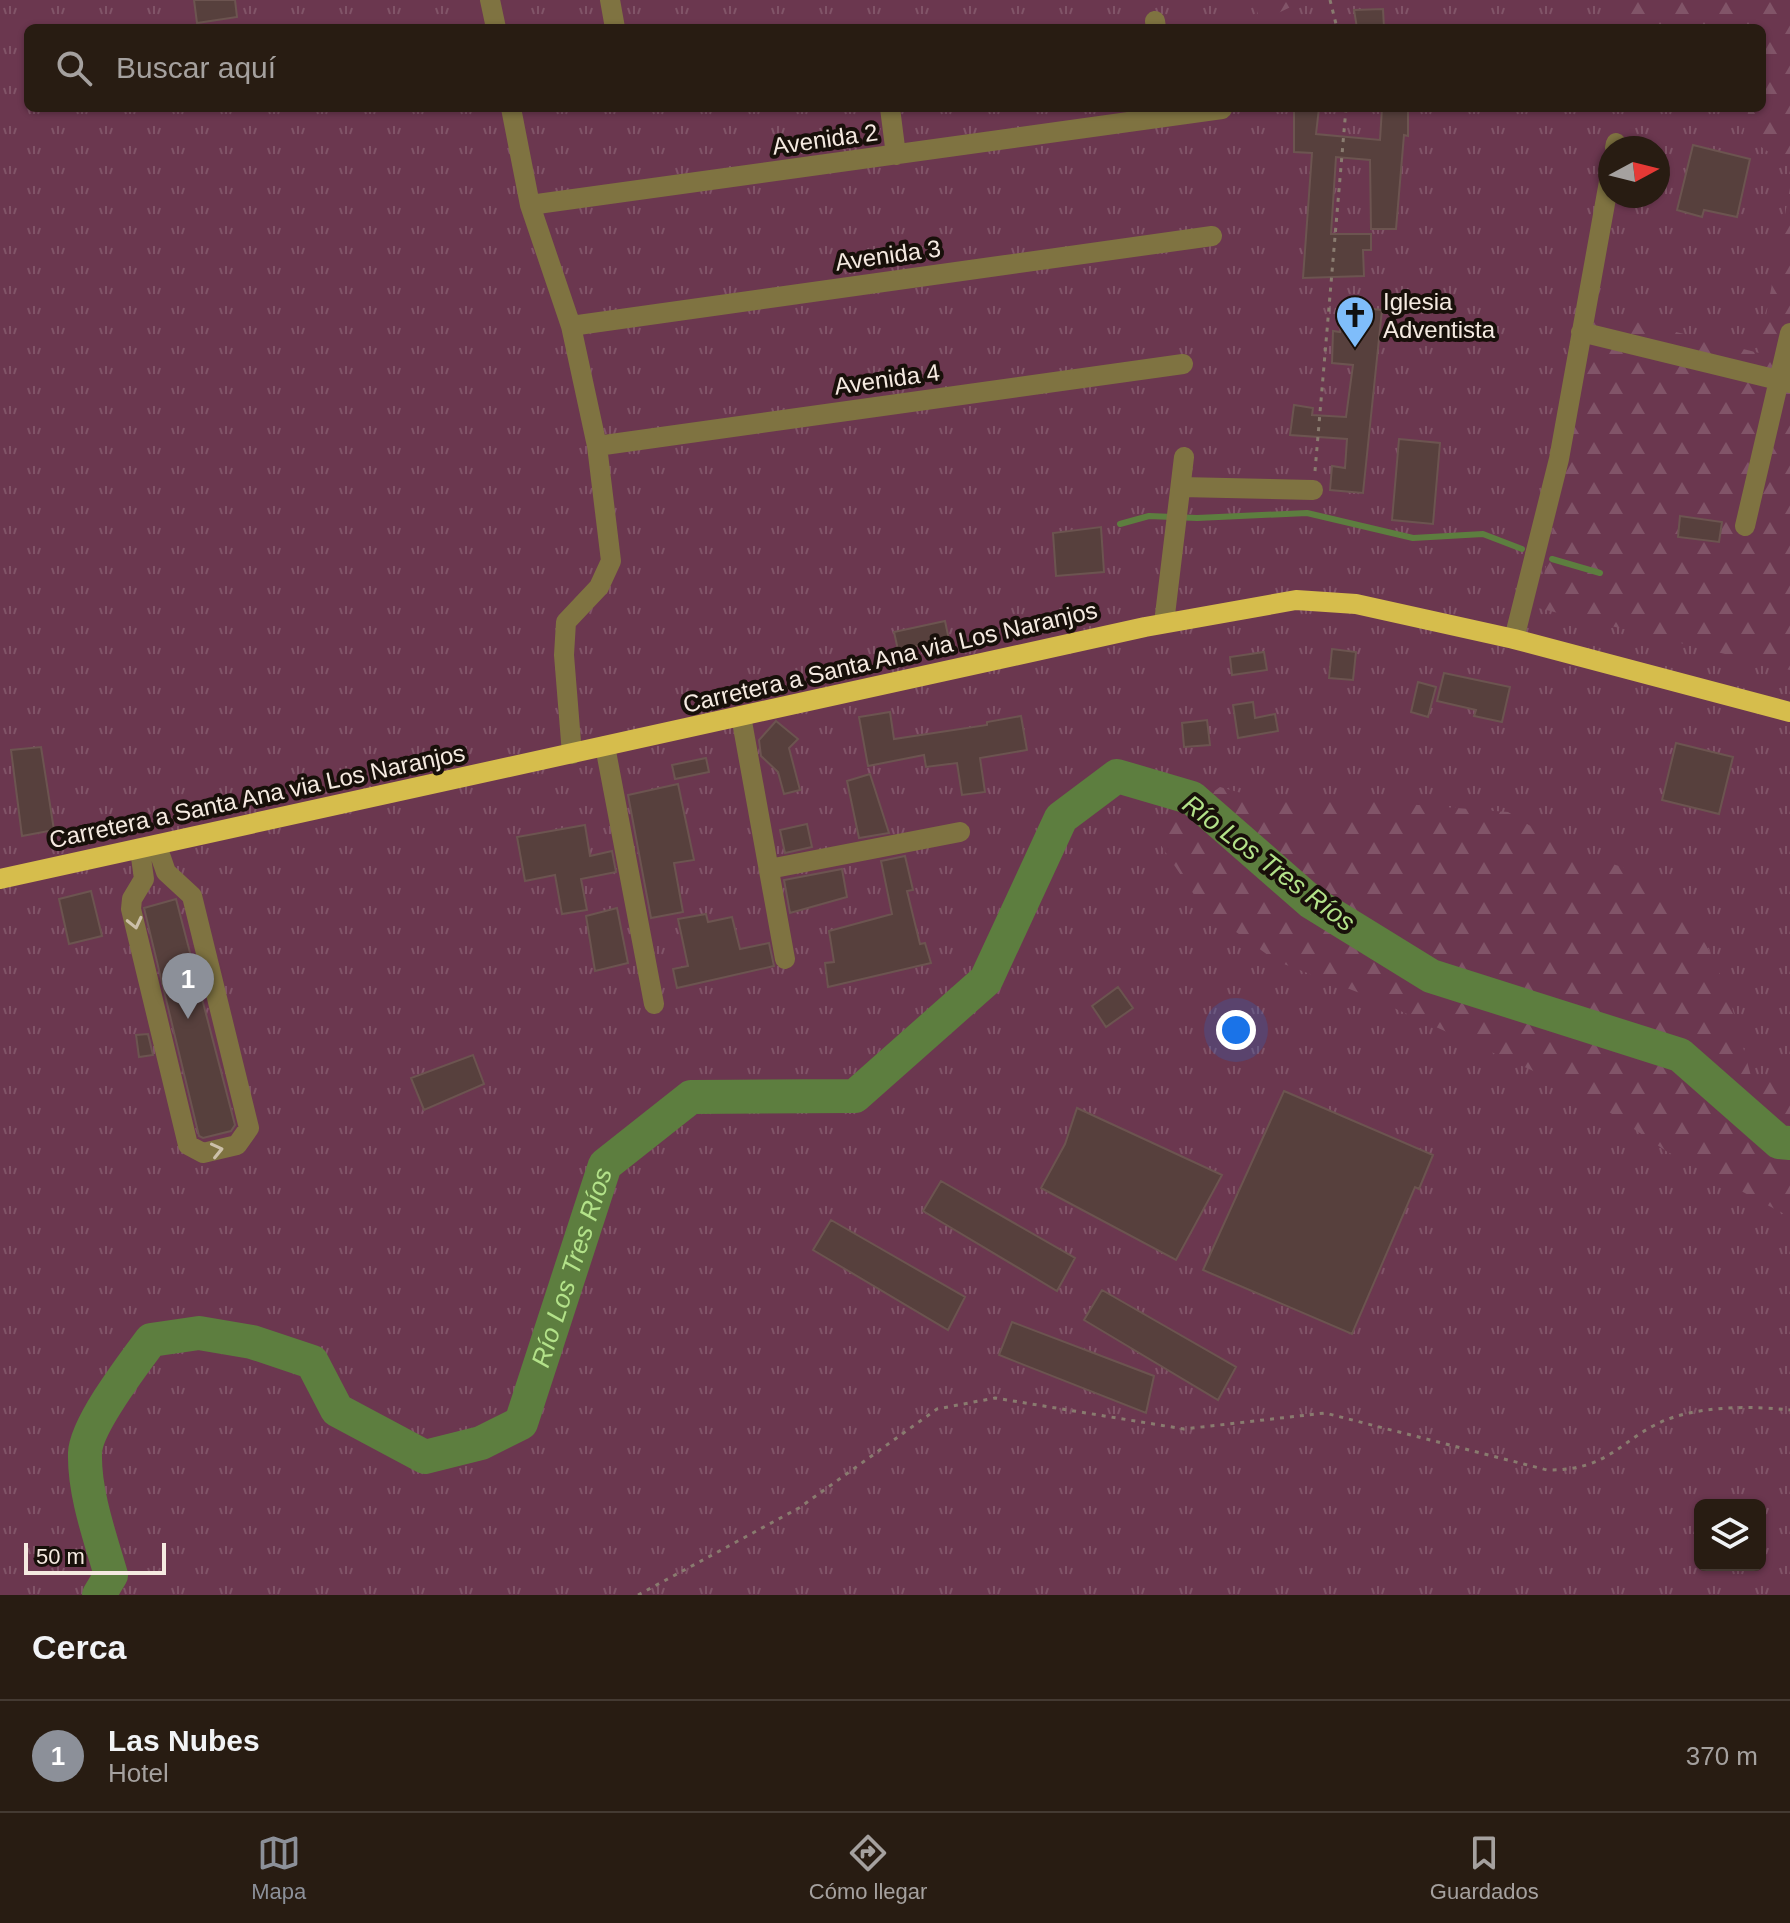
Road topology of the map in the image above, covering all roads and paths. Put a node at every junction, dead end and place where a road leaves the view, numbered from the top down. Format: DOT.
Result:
graph roads {
  1 [pos="490,0"];
  2 [pos="610,0"];
  3 [pos="1330,0"];
  4 [pos="495,24"];
  5 [pos="614,24"];
  6 [pos="1336,24"];
  7 [pos="512,112"];
  8 [pos="891,112"];
  9 [pos="1167,112"];
  10 [pos="1346,112"];
  11 [pos="896,155"];
  12 [pos="530,205"];
  13 [pos="1604,208"];
  14 [pos="1212,236"];
  15 [pos="571,326"];
  16 [pos="1581,332"];
  17 [pos="1790,333"];
  18 [pos="1183,364"];
  19 [pos="1784,381"];
  20 [pos="597,446"];
  21 [pos="1184,457"];
  22 [pos="1181,487"];
  23 [pos="1313,490"];
  24 [pos="1745,526"];
  25 [pos="1164,623"];
  26 [pos="1514,639"];
  27 [pos="1790,712"];
  28 [pos="741,716"];
  29 [pos="605,746"];
  30 [pos="572,754"];
  31 [pos="960,832"];
  32 [pos="148,848"];
  33 [pos="769,869"];
  34 [pos="0,879"];
  35 [pos="785,959"];
  36 [pos="654,1004"];
  37 [pos="1790,1410"];
  38 [pos="638,1595"];
  1 -- 4 [label="street"];
  2 -- 5 [label="street"];
  3 -- 6 [label="path"];
  7 -- 12 [label="street"];
  8 -- 11 [label="street"];
  9 -- 11 [label="street, Avenida 2"];
  10 -- 23 [label="path"];
  11 -- 12 [label="street, Avenida 2"];
  12 -- 15 [label="street"];
  13 -- 16 [label="street"];
  14 -- 15 [label="street, Avenida 3"];
  15 -- 20 [label="street"];
  16 -- 19 [label="street"];
  16 -- 26 [label="street"];
  17 -- 19 [label="street"];
  18 -- 20 [label="street, Avenida 4"];
  19 -- 24 [label="street"];
  20 -- 30 [label="street"];
  21 -- 22 [label="street"];
  22 -- 23 [label="street"];
  22 -- 25 [label="street"];
  25 -- 26 [label="main road, Carretera a Santa Ana via Los Naranjos"];
  25 -- 28 [label="main road, Carretera a Santa Ana via Los Naranjos"];
  26 -- 27 [label="main road, Carretera a Santa Ana via Los Naranjos"];
  28 -- 29 [label="main road, Carretera a Santa Ana via Los Naranjos"];
  28 -- 33 [label="street"];
  29 -- 30 [label="main road, Carretera a Santa Ana via Los Naranjos"];
  29 -- 36 [label="street"];
  30 -- 32 [label="main road, Carretera a Santa Ana via Los Naranjos"];
  31 -- 33 [label="street"];
  32 -- 32 [label="street, one-way"];
  32 -- 34 [label="main road, Carretera a Santa Ana via Los Naranjos"];
  33 -- 35 [label="street"];
  37 -- 38 [label="path"];
}
